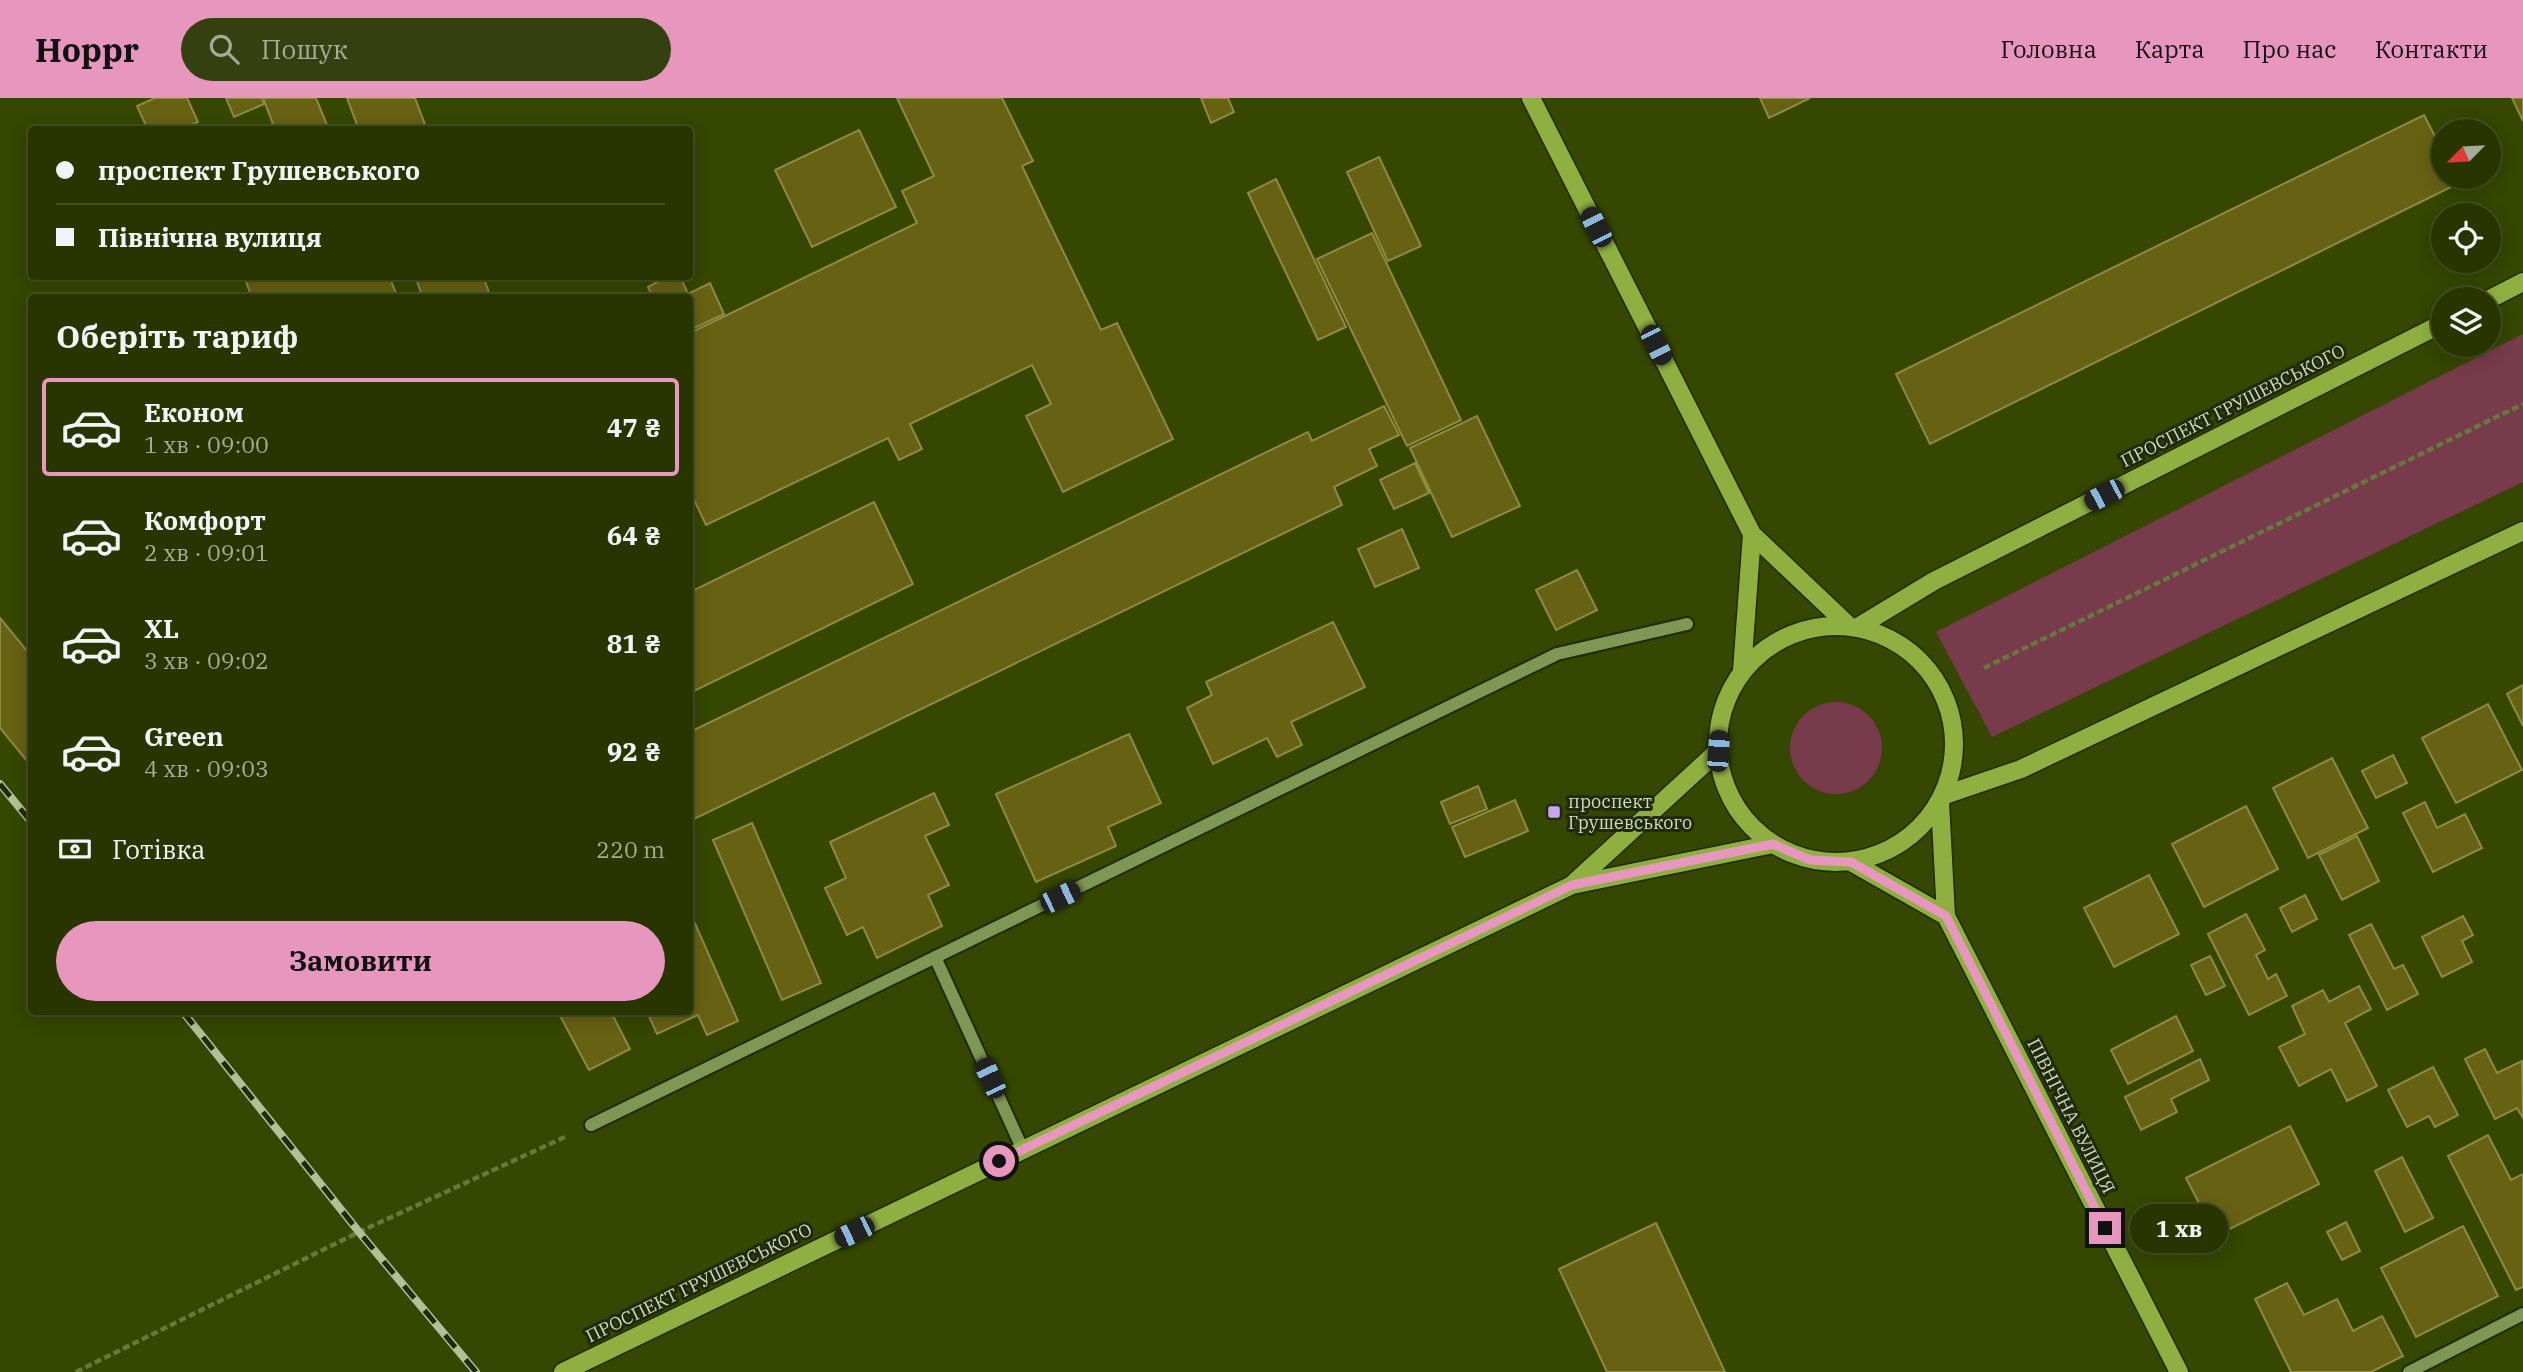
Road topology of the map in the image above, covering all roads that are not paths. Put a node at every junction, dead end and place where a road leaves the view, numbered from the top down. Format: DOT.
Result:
graph roads {
  1 [pos="1531,98"];
  2 [pos="2523,282"];
  3 [pos="2501,293"];
  4 [pos="2431,329"];
  5 [pos="2523,531"];
  6 [pos="1752,534"];
  7 [pos="1687,624"];
  8 [pos="1853,627"];
  9 [pos="1742,671"];
  10 [pos="1718,751"];
  11 [pos="1941,799"];
  12 [pos="1773,844"];
  13 [pos="1851,862"];
  14 [pos="1572,885"];
  15 [pos="1946,916"];
  16 [pos="935,957"];
  17 [pos="591,1125"];
  18 [pos="1023,1150"];
  19 [pos="2523,1314"];
  20 [pos="563,1372"];
  21 [pos="2179,1372"];
  22 [pos="2409,1372"];
  1 -- 6 [label="main road"];
  2 -- 3 [label="main road"];
  4 -- 8 [label="main road, ПРОСПЕКТ ГРУШЕВСЬКОГО"];
  5 -- 11 [label="main road"];
  6 -- 8 [label="main road"];
  6 -- 9 [label="main road"];
  7 -- 16 [label="street"];
  8 -- 9 [label="main road"];
  8 -- 11 [label="main road"];
  9 -- 10 [label="main road"];
  10 -- 12 [label="main road"];
  10 -- 14 [label="main road, ПРОСПЕКТ ГРУШЕВСЬКОГО"];
  11 -- 13 [label="main road"];
  11 -- 15 [label="main road, ПІВНІЧНА ВУЛИЦЯ"];
  12 -- 13 [label="main road"];
  12 -- 14 [label="main road, ПРОСПЕКТ ГРУШЕВСЬКОГО"];
  13 -- 15 [label="main road"];
  14 -- 18 [label="main road, ПРОСПЕКТ ГРУШЕВСЬКОГО"];
  15 -- 21 [label="main road, ПІВНІЧНА ВУЛИЦЯ"];
  16 -- 17 [label="street"];
  16 -- 18 [label="street"];
  18 -- 20 [label="main road, ПРОСПЕКТ ГРУШЕВСЬКОГО"];
  19 -- 22 [label="street"];
}
